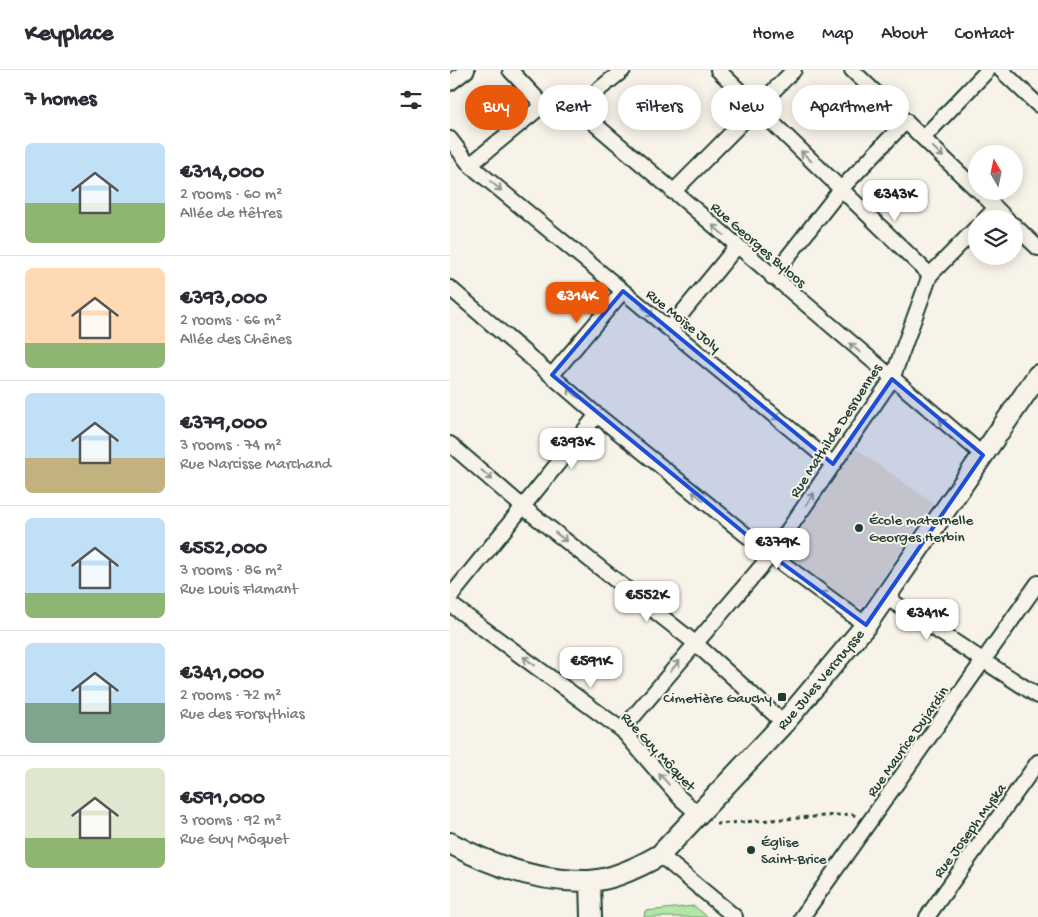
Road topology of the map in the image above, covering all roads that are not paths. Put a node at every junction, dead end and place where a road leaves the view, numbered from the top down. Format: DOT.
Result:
graph roads {
  1 [pos="467,70"];
  2 [pos="510,70"];
  3 [pos="623,70"];
  4 [pos="718,70"];
  5 [pos="794,70"];
  6 [pos="852,70"];
  7 [pos="988,70"];
  8 [pos="1001,70"];
  9 [pos="450,83"];
  10 [pos="604,85"];
  11 [pos="734,85"];
  12 [pos="779,85"];
  13 [pos="868,85"];
  14 [pos="538,98"];
  15 [pos="1038,105"];
  16 [pos="538,109"];
  17 [pos="909,124"];
  18 [pos="601,130"];
  19 [pos="734,130"];
  20 [pos="780,130"];
  21 [pos="898,130"];
  22 [pos="923,138"];
  23 [pos="450,139"];
  24 [pos="470,165"];
  25 [pos="968,181"];
  26 [pos="841,190"];
  27 [pos="673,192"];
  28 [pos="988,200"];
  29 [pos="996,208"];
  30 [pos="1023,234"];
  31 [pos="968,236"];
  32 [pos="737,246"];
  33 [pos="1038,248"];
  34 [pos="930,275"];
  35 [pos="772,277"];
  36 [pos="450,288"];
  37 [pos="623,291"];
  38 [pos="669,329"];
  39 [pos="552,375"];
  40 [pos="1038,375"];
  41 [pos="892,380"];
  42 [pos="598,415"];
  43 [pos="450,444"];
  44 [pos="983,455"];
  45 [pos="833,464"];
  46 [pos="523,507"];
  47 [pos="771,555"];
  48 [pos="1038,584"];
  49 [pos="450,596"];
  50 [pos="887,598"];
  51 [pos="450,604"];
  52 [pos="866,625"];
  53 [pos="694,643"];
  54 [pos="983,661"];
  55 [pos="1038,696"];
  56 [pos="784,723"];
  57 [pos="622,730"];
  58 [pos="1038,762"];
  59 [pos="703,809"];
  60 [pos="450,843"];
  61 [pos="660,855"];
  62 [pos="590,881"];
  63 [pos="591,917"];
  64 [pos="735,917"];
  65 [pos="802,917"];
  66 [pos="927,917"];
  1 -- 9 [label="street"];
  2 -- 14 [label="street"];
  3 -- 10 [label="street"];
  4 -- 11 [label="street"];
  5 -- 12 [label="street"];
  6 -- 13 [label="street"];
  7 -- 22 [label="street"];
  8 -- 15 [label="street"];
  16 -- 24 [label="street"];
  17 -- 22 [label="street"];
  18 -- 27 [label="street, Rue Georges Byloos"];
  19 -- 27 [label="street"];
  26 -- 20 [label="street, one-way"];
  21 -- 26 [label="street"];
  22 -- 25 [label="street, one-way"];
  23 -- 24 [label="street, Rue Moïse Joly"];
  24 -- 37 [label="street, Rue Moïse Joly, one-way"];
  26 -- 34 [label="street"];
  26 -- 35 [label="street"];
  32 -- 27 [label="street, Rue Georges Byloos, one-way"];
  28 -- 29 [label="street"];
  30 -- 33 [label="street"];
  31 -- 34 [label="street, Rue Mathilde Desruennes"];
  32 -- 35 [label="street, Rue Georges Byloos"];
  32 -- 38 [label="street"];
  34 -- 41 [label="street, Rue Mathilde Desruennes"];
  41 -- 35 [label="street, Rue Georges Byloos, one-way"];
  36 -- 39 [label="street"];
  37 -- 38 [label="street, Rue Moïse Joly, one-way"];
  37 -- 39 [label="street"];
  38 -- 45 [label="street, Rue Moïse Joly, one-way"];
  42 -- 39 [label="street, one-way"];
  40 -- 44 [label="main road, Rue Jules Vercruysse"];
  44 -- 41 [label="street, Rue Georges Byloos, one-way"];
  41 -- 45 [label="street, Rue Mathilde Desruennes"];
  42 -- 46 [label="street"];
  47 -- 42 [label="street, one-way"];
  43 -- 46 [label="street, one-way"];
  44 -- 50 [label="main road, Rue Jules Vercruysse"];
  47 -- 45 [label="street, Rue Mathilde Desruennes, one-way"];
  46 -- 49 [label="street"];
  46 -- 53 [label="street, one-way"];
  52 -- 47 [label="street, one-way"];
  47 -- 53 [label="street, Rue Mathilde Desruennes"];
  48 -- 54 [label="street, Rue Maurice Dujardin"];
  50 -- 52 [label="main road, Rue Jules Vercruysse"];
  50 -- 54 [label="street"];
  57 -- 51 [label="street, Rue Guy Môquet, one-way"];
  52 -- 56 [label="main road, Rue Jules Vercruysse"];
  53 -- 56 [label="street"];
  57 -- 53 [label="street, Rue Mathilde Desruennes, one-way"];
  54 -- 55 [label="street"];
  54 -- 65 [label="street, Rue Maurice Dujardin"];
  56 -- 59 [label="main road, Rue Jules Vercruysse"];
  59 -- 57 [label="street, Rue Guy Môquet, one-way"];
  58 -- 66 [label="street, Rue Joseph Myska"];
  59 -- 61 [label="main road, Rue Jules Vercruysse"];
  60 -- 62 [label="main road"];
  61 -- 62 [label="main road, Rue Jules Vercruysse"];
  61 -- 64 [label="street"];
  62 -- 63 [label="main road"];
}
